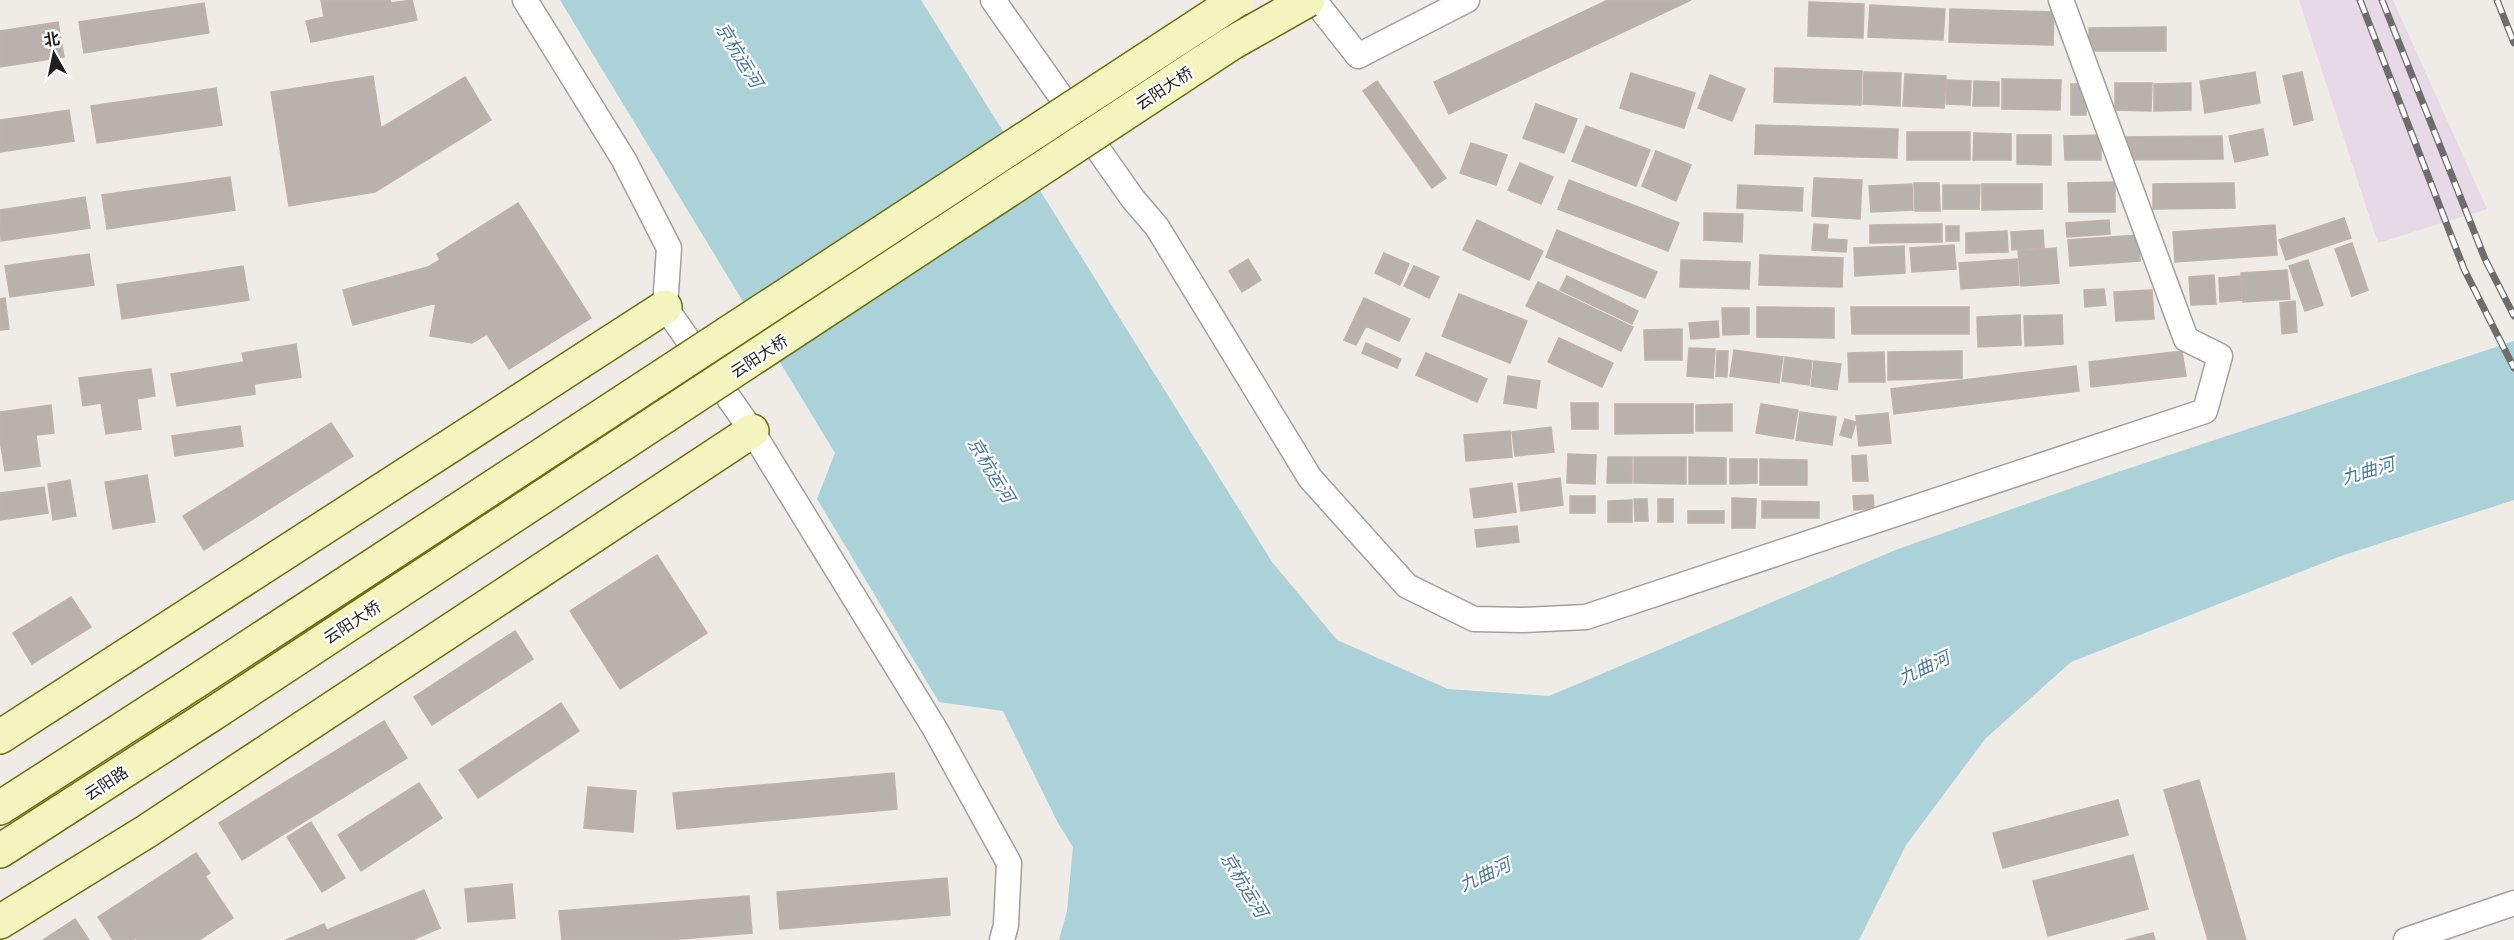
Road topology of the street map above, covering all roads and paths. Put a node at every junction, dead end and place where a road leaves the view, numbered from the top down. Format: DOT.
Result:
graph roads {
  1 [pos="525,0"];
  2 [pos="993,0"];
  3 [pos="1237,0"];
  4 [pos="1308,0"];
  5 [pos="1314,0"];
  6 [pos="1467,0"];
  7 [pos="2061,0"];
  8 [pos="665,306"];
  9 [pos="752,430"];
  10 [pos="211,714"];
  11 [pos="0,737"];
  12 [pos="0,808"];
  13 [pos="0,851"];
  14 [pos="2514,903"];
  15 [pos="0,922"];
  16 [pos="1002,940"];
  17 [pos="2406,940"];
  1 -- 8 [label="street"];
  2 -- 7 [label="street"];
  3 -- 12 [label="street, 云阳大桥, bridge"];
  4 -- 10 [label="street, 云阳大桥, bridge"];
  5 -- 6 [label="street"];
  8 -- 9 [label="street"];
  8 -- 11 [label="street"];
  9 -- 15 [label="street"];
  9 -- 16 [label="street"];
  10 -- 13 [label="street, 云阳路"];
  14 -- 17 [label="street"];
}
